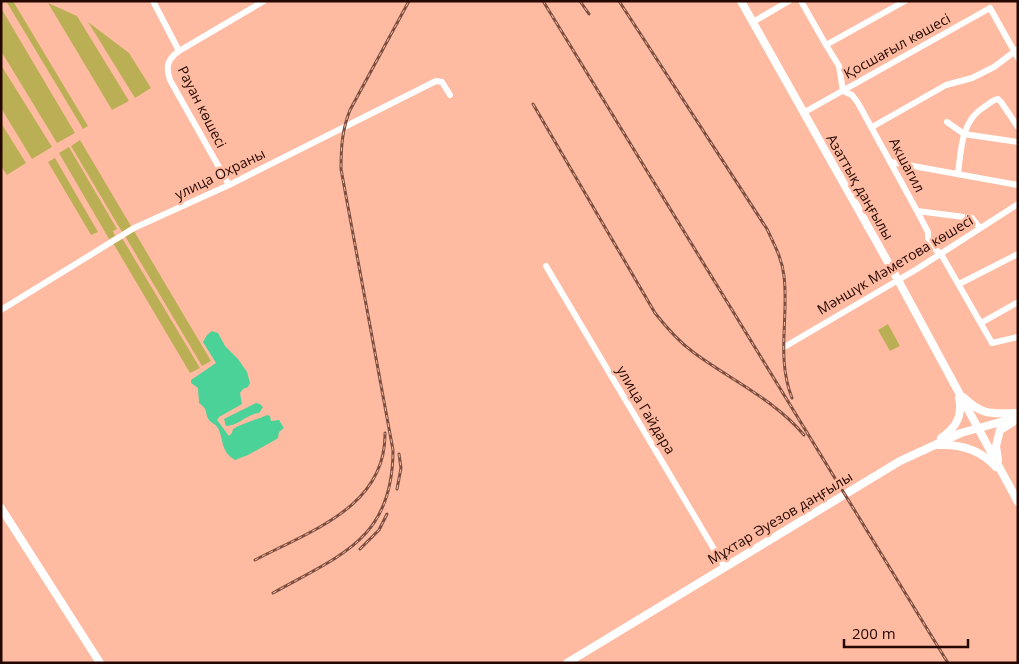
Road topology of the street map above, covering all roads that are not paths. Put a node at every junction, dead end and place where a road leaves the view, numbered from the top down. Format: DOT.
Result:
graph roads {
  1 [pos="153,1"];
  2 [pos="264,1"];
  3 [pos="741,1"];
  4 [pos="789,1"];
  5 [pos="905,1"];
  6 [pos="804,2"];
  7 [pos="753,22"];
  8 [pos="826,45"];
  9 [pos="179,51"];
  10 [pos="1016,53"];
  11 [pos="843,90"];
  12 [pos="450,95"];
  13 [pos="803,113"];
  14 [pos="947,122"];
  15 [pos="872,127"];
  16 [pos="1018,127"];
  17 [pos="964,134"];
  18 [pos="1018,142"];
  19 [pos="891,162"];
  20 [pos="958,174"];
  21 [pos="228,184"];
  22 [pos="1018,185"];
  23 [pos="1018,204"];
  24 [pos="917,211"];
  25 [pos="980,228"];
  26 [pos="941,254"];
  27 [pos="1018,254"];
  28 [pos="546,266"];
  29 [pos="898,280"];
  30 [pos="959,284"];
  31 [pos="1018,302"];
  32 [pos="1,310"];
  33 [pos="981,323"];
  34 [pos="1018,337"];
  35 [pos="786,346"];
  36 [pos="956,388"];
  37 [pos="1018,417"];
  38 [pos="978,428"];
  39 [pos="929,446"];
  40 [pos="1004,476"];
  41 [pos="1018,502"];
  42 [pos="1,508"];
  43 [pos="724,566"];
  44 [pos="100,663"];
  45 [pos="567,663"];
  1 -- 9 [label="street"];
  2 -- 9 [label="street, Рауан көшесі"];
  3 -- 7 [label="main road, Азаттық даңғылы"];
  4 -- 7 [label="street"];
  5 -- 8 [label="street"];
  6 -- 8 [label="street"];
  7 -- 13 [label="main road, Азаттық даңғылы"];
  8 -- 11 [label="street"];
  9 -- 21 [label="street, Рауан көшесі"];
  10 -- 11 [label="street, Қосшағыл көшесі"];
  10 -- 15 [label="street"];
  11 -- 13 [label="street, Қосшағыл көшесі"];
  11 -- 15 [label="street, Акшагил"];
  12 -- 21 [label="street, улица Охраны"];
  13 -- 29 [label="main road, Азаттық даңғылы"];
  14 -- 17 [label="street"];
  15 -- 19 [label="street, Акшагил"];
  16 -- 17 [label="street"];
  17 -- 18 [label="street"];
  17 -- 20 [label="street"];
  19 -- 20 [label="street"];
  19 -- 24 [label="street, Акшагил"];
  20 -- 22 [label="street"];
  21 -- 32 [label="street, улица Охраны"];
  23 -- 25 [label="street, Мәншүк Мәметова көшесі"];
  24 -- 25 [label="street"];
  24 -- 26 [label="street, Акшагил"];
  25 -- 26 [label="street, Мәншүк Мәметова көшесі"];
  26 -- 29 [label="street, Мәншүк Мәметова көшесі"];
  26 -- 30 [label="street, Акшагил"];
  27 -- 30 [label="street"];
  28 -- 43 [label="street, улица Гайдара"];
  29 -- 35 [label="street, Мәншүк Мәметова көшесі"];
  29 -- 36 [label="main road, Азаттық даңғылы"];
  30 -- 33 [label="street, Акшагил"];
  31 -- 33 [label="street"];
  33 -- 34 [label="street, Акшагил"];
  36 -- 37 [label="main road"];
  36 -- 38 [label="main road, Азаттық даңғылы"];
  36 -- 39 [label="main road"];
  37 -- 38 [label="main road, Мұхтар Әуезов даңғылы"];
  37 -- 40 [label="main road"];
  38 -- 39 [label="main road, Мұхтар Әуезов даңғылы"];
  38 -- 40 [label="main road, Азаттық даңғылы"];
  39 -- 40 [label="main road"];
  39 -- 43 [label="main road, Мұхтар Әуезов даңғылы"];
  40 -- 41 [label="main road"];
  42 -- 44 [label="main road"];
  43 -- 45 [label="main road, Мұхтар Әуезов даңғылы"];
}
